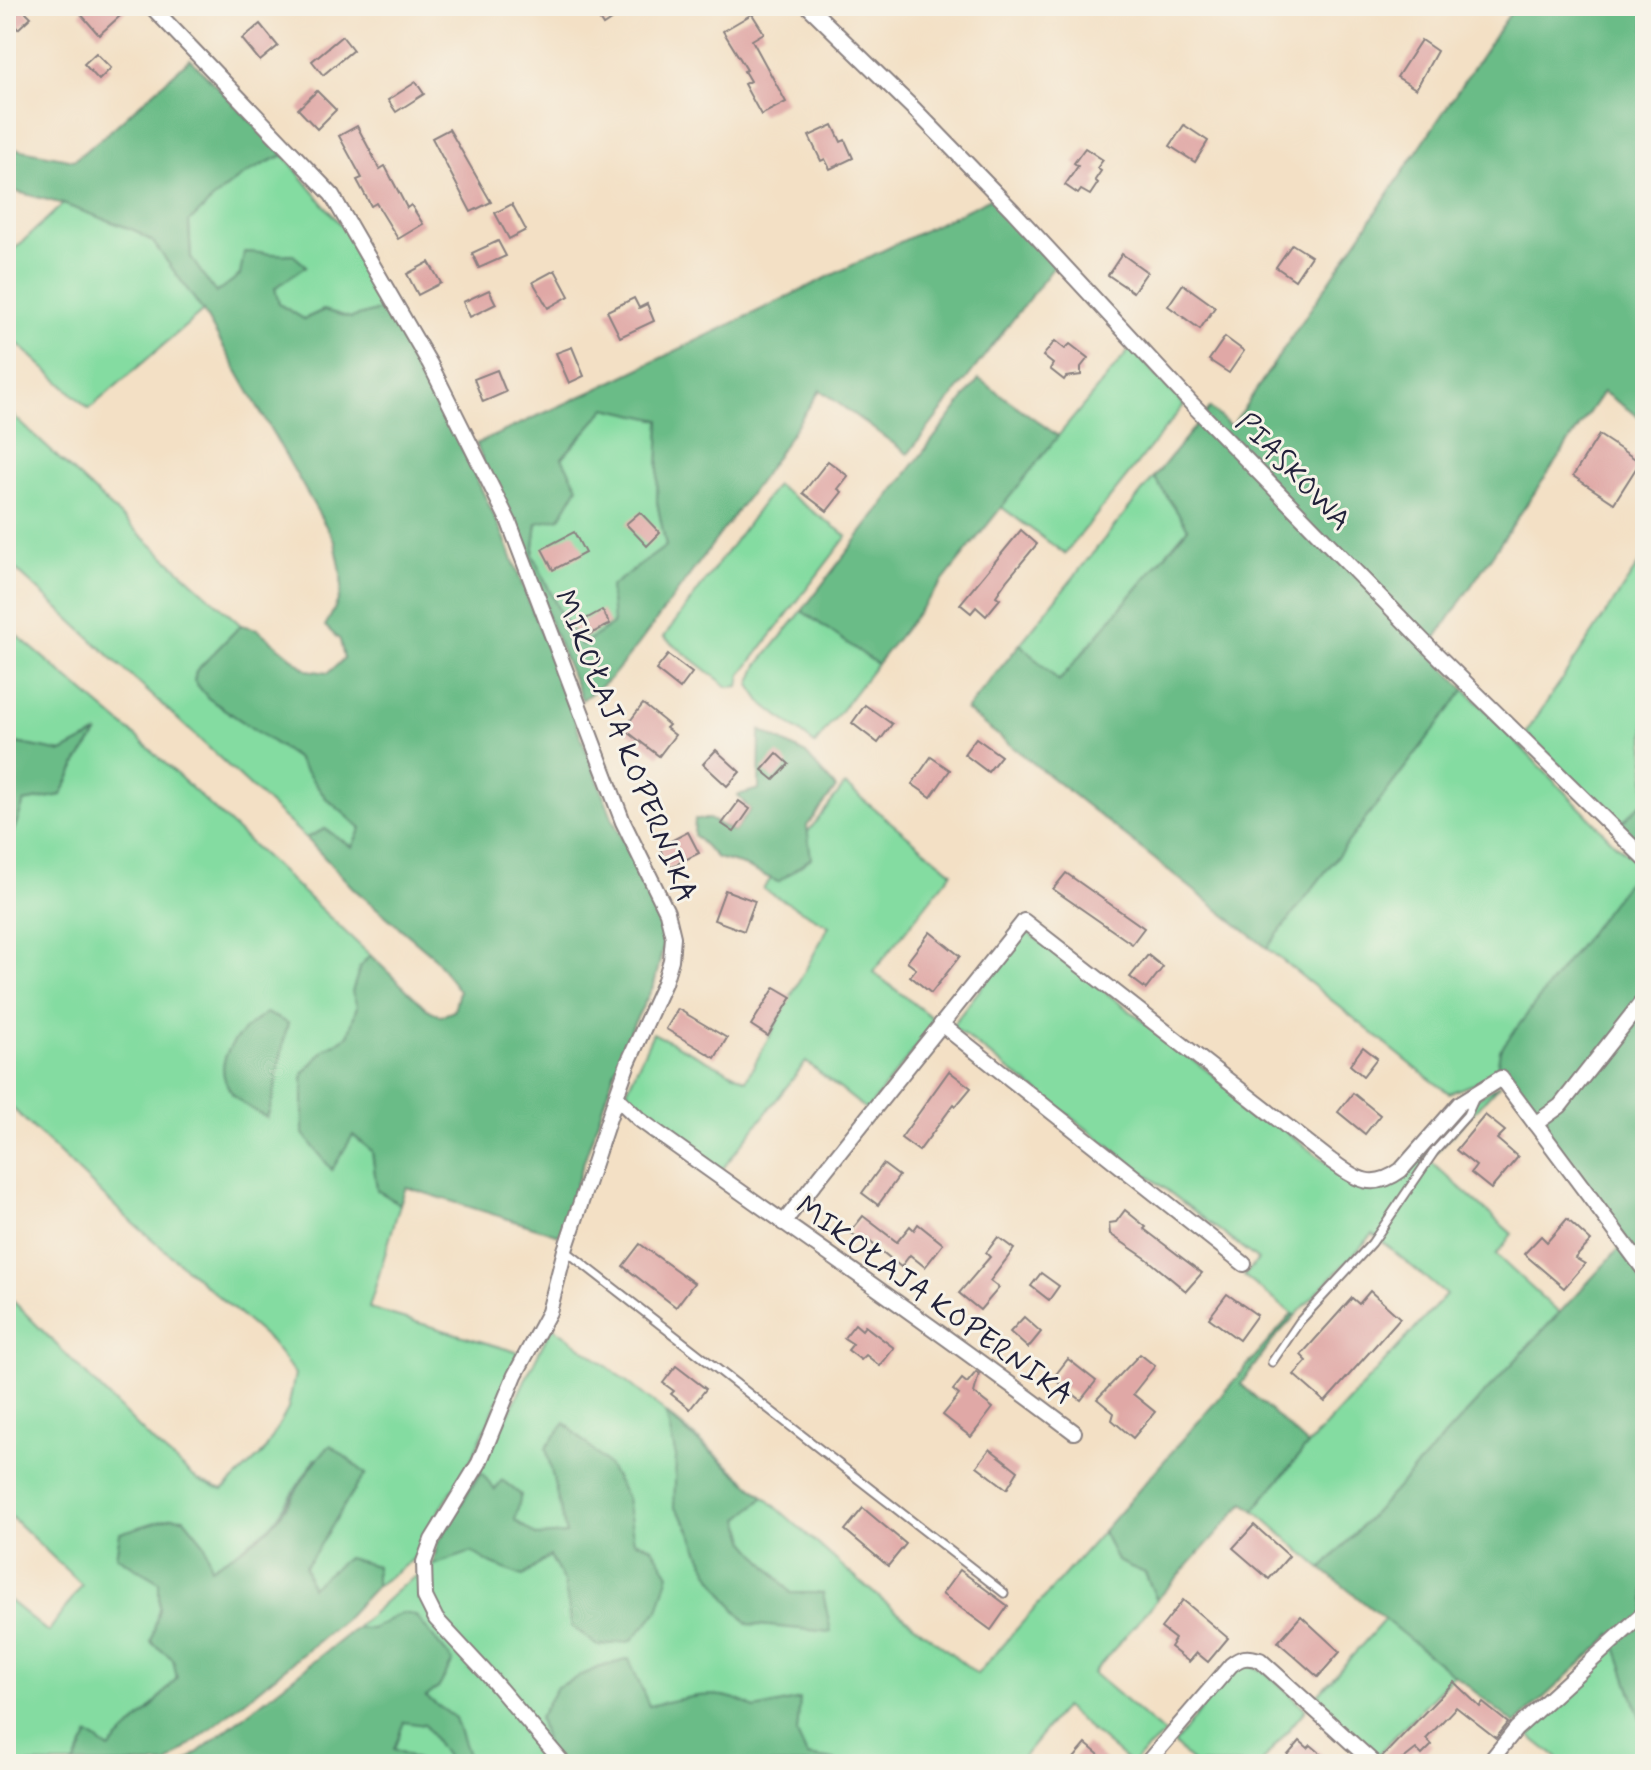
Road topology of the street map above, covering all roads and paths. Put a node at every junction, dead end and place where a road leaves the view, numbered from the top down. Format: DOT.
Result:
graph roads {
  1 [pos="151,6"];
  2 [pos="808,6"];
  3 [pos="1645,859"];
  4 [pos="1645,998"];
  5 [pos="941,1024"];
  6 [pos="1477,1092"];
  7 [pos="616,1097"];
  8 [pos="1535,1124"];
  9 [pos="783,1223"];
  10 [pos="565,1250"];
  11 [pos="1244,1264"];
  12 [pos="1645,1271"];
  13 [pos="1272,1362"];
  14 [pos="1074,1432"];
  15 [pos="1004,1593"];
  16 [pos="1645,1612"];
  17 [pos="1369,1762"];
  18 [pos="564,1764"];
  19 [pos="1146,1764"];
  20 [pos="1488,1764"];
  1 -- 7 [label="street, MIKOŁAJA KOPERNIKA"];
  2 -- 3 [label="street, PIASKOWA"];
  4 -- 8 [label="street"];
  5 -- 6 [label="street"];
  5 -- 9 [label="street"];
  5 -- 11 [label="street"];
  6 -- 8 [label="street"];
  6 -- 13 [label="lane"];
  7 -- 9 [label="street, MIKOŁAJA KOPERNIKA"];
  7 -- 10 [label="street"];
  8 -- 12 [label="street"];
  9 -- 14 [label="street, MIKOŁAJA KOPERNIKA"];
  10 -- 15 [label="lane"];
  10 -- 18 [label="street"];
  16 -- 20 [label="street"];
  17 -- 19 [label="street"];
}
